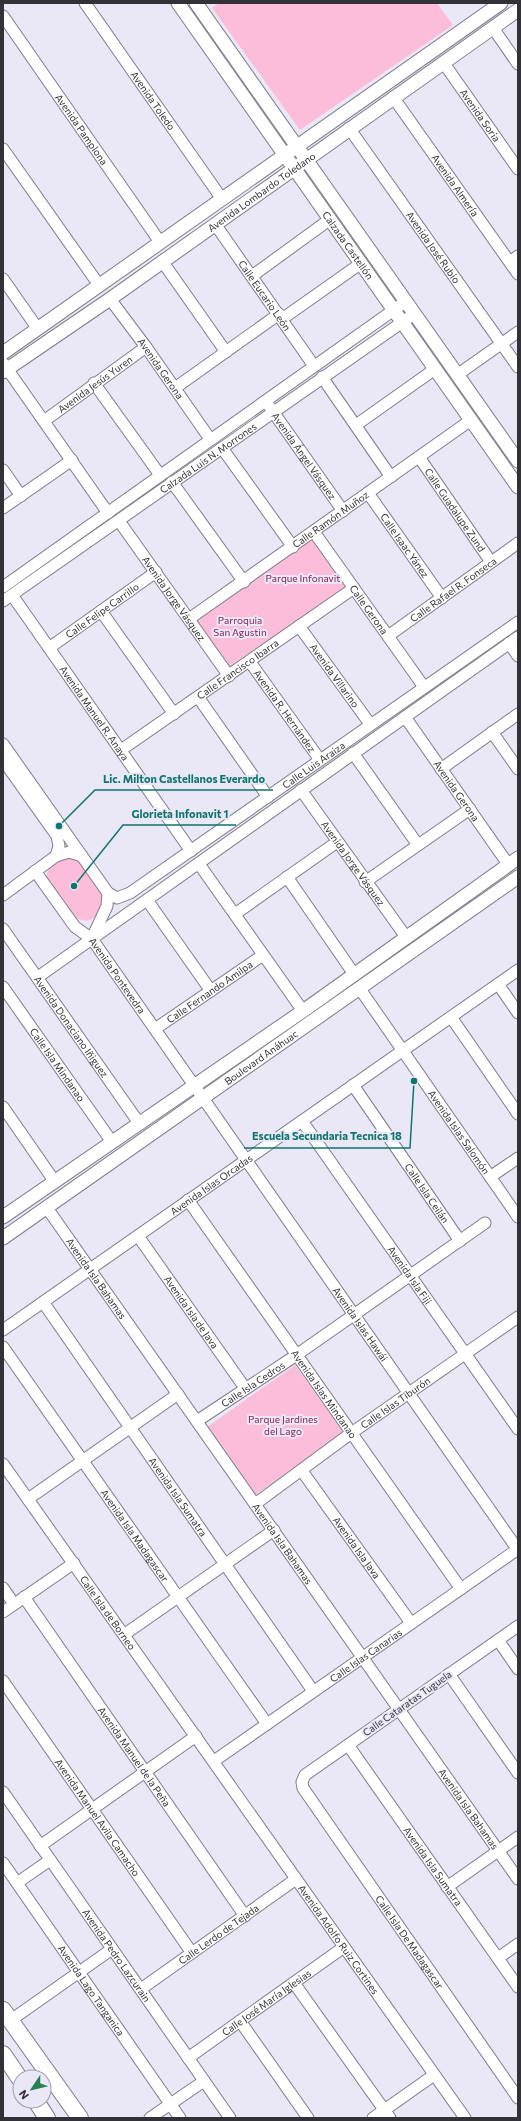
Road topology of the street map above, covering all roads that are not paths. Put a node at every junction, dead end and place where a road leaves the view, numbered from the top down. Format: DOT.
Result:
graph roads {
  1 [pos="85,3"];
  2 [pos="178,3"];
  3 [pos="196,3"];
  4 [pos="501,3"];
  5 [pos="518,10"];
  6 [pos="3,16"];
  7 [pos="475,21"];
  8 [pos="493,28"];
  9 [pos="419,60"];
  10 [pos="443,62"];
  11 [pos="518,64"];
  12 [pos="393,97"];
  13 [pos="349,128"];
  14 [pos="297,146"];
  15 [pos="3,149"];
  16 [pos="284,155"];
  17 [pos="306,160"];
  18 [pos="294,169"];
  19 [pos="518,169"];
  20 [pos="222,199"];
  21 [pos="329,220"];
  22 [pos="215,224"];
  23 [pos="160,242"];
  24 [pos="514,259"];
  25 [pos="162,261"];
  26 [pos="360,264"];
  27 [pos="518,274"];
  28 [pos="252,276"];
  29 [pos="3,279"];
  30 [pos="99,285"];
  31 [pos="110,299"];
  32 [pos="405,302"];
  33 [pos="393,311"];
  34 [pos="414,314"];
  35 [pos="281,316"];
  36 [pos="401,322"];
  37 [pos="38,329"];
  38 [pos="518,332"];
  39 [pos="501,343"];
  40 [pos="146,347"];
  41 [pos="226,352"];
  42 [pos="3,354"];
  43 [pos="314,366"];
  44 [pos="518,367"];
  45 [pos="4,368"];
  46 [pos="435,369"];
  47 [pos="457,375"];
  48 [pos="322,377"];
  49 [pos="94,383"];
  50 [pos="175,388"];
  51 [pos="265,400"];
  52 [pos="273,412"];
  53 [pos="471,420"];
  54 [pos="44,421"];
  55 [pos="356,425"];
  56 [pos="210,440"];
  57 [pos="222,448"];
  58 [pos="419,457"];
  59 [pos="517,458"];
  60 [pos="72,460"];
  61 [pos="3,470"];
  62 [pos="160,475"];
  63 [pos="391,477"];
  64 [pos="172,482"];
  65 [pos="518,487"];
  66 [pos="368,493"];
  67 [pos="21,496"];
  68 [pos="3,508"];
  69 [pos="343,511"];
  70 [pos="108,513"];
  71 [pos="119,521"];
  72 [pos="314,532"];
  73 [pos="518,543"];
  74 [pos="293,547"];
  75 [pos="491,562"];
  76 [pos="156,572"];
  77 [pos="22,573"];
  78 [pos="244,582"];
  79 [pos="29,583"];
  80 [pos="4,584"];
  81 [pos="354,588"];
  82 [pos="7,598"];
  83 [pos="442,598"];
  84 [pos="101,611"];
  85 [pos="189,619"];
  86 [pos="518,622"];
  87 [pos="299,626"];
  88 [pos="388,636"];
  89 [pos="514,640"];
  90 [pos="49,648"];
  91 [pos="476,652"];
  92 [pos="518,656"];
  93 [pos="250,662"];
  94 [pos="483,662"];
  95 [pos="229,676"];
  96 [pos="424,687"];
  97 [pos="198,697"];
  98 [pos="174,714"];
  99 [pos="518,714"];
  100 [pos="405,716"];
  101 [pos="370,724"];
  102 [pos="492,732"];
  103 [pos="3,744"];
  104 [pos="121,750"];
  105 [pos="353,753"];
  106 [pos="3,760"];
  107 [pos="320,760"];
  108 [pos="441,769"];
  109 [pos="518,769"];
  110 [pos="301,790"];
  111 [pos="268,797"];
  112 [pos="470,809"];
  113 [pos="220,831"];
  114 [pos="337,842"];
  115 [pos="228,843"];
  116 [pos="418,845"];
  117 [pos="191,851"];
  118 [pos="56,856"];
  119 [pos="82,856"];
  120 [pos="513,861"];
  121 [pos="199,864"];
  122 [pos="35,871"];
  123 [pos="287,877"];
  124 [pos="518,877"];
  125 [pos="365,882"];
  126 [pos="108,893"];
  127 [pos="3,895"];
  128 [pos="147,900"];
  129 [pos="235,914"];
  130 [pos="3,929"];
  131 [pos="406,937"];
  132 [pos="92,939"];
  133 [pos="263,955"];
  134 [pos="518,970"];
  135 [pos="354,974"];
  136 [pos="38,977"];
  137 [pos="498,984"];
  138 [pos="3,987"];
  139 [pos="360,989"];
  140 [pos="211,991"];
  141 [pos="303,1011"];
  142 [pos="518,1013"];
  143 [pos="451,1017"];
  144 [pos="155,1029"];
  145 [pos="403,1051"];
  146 [pos="194,1084"];
  147 [pos="353,1085"];
  148 [pos="204,1098"];
  149 [pos="3,1108"];
  150 [pos="518,1114"];
  151 [pos="302,1121"];
  152 [pos="139,1123"];
  153 [pos="112,1142"];
  154 [pos="518,1158"];
  155 [pos="247,1160"];
  156 [pos="490,1177"];
  157 [pos="55,1182"];
  158 [pos="188,1200"];
  159 [pos="47,1208"];
  160 [pos="3,1217"];
  161 [pos="518,1217"];
  162 [pos="485,1222"];
  163 [pos="138,1236"];
  164 [pos="3,1238"];
  165 [pos="460,1241"];
  166 [pos="90,1269"];
  167 [pos="411,1276"];
  168 [pos="43,1302"];
  169 [pos="353,1315"];
  170 [pos="517,1320"];
  171 [pos="3,1330"];
  172 [pos="3,1347"];
  173 [pos="465,1353"];
  174 [pos="295,1356"];
  175 [pos="245,1388"];
  176 [pos="178,1394"];
  177 [pos="408,1394"];
  178 [pos="197,1421"];
  179 [pos="130,1428"];
  180 [pos="518,1429"];
  181 [pos="350,1434"];
  182 [pos="82,1462"];
  183 [pos="3,1464"];
  184 [pos="302,1471"];
  185 [pos="28,1499"];
  186 [pos="255,1504"];
  187 [pos="274,1530"];
  188 [pos="518,1549"];
  189 [pos="74,1563"];
  190 [pos="225,1564"];
  191 [pos="3,1588"];
  192 [pos="460,1588"];
  193 [pos="24,1597"];
  194 [pos="178,1598"];
  195 [pos="14,1604"];
  196 [pos="3,1612"];
  197 [pos="411,1623"];
  198 [pos="518,1626"];
  199 [pos="125,1634"];
  200 [pos="498,1640"];
  201 [pos="361,1658"];
  202 [pos="518,1669"];
  203 [pos="449,1674"];
  204 [pos="3,1681"];
  205 [pos="313,1691"];
  206 [pos="399,1709"];
  207 [pos="267,1724"];
  208 [pos="196,1736"];
  209 [pos="348,1745"];
  210 [pos="214,1760"];
  211 [pos="145,1773"];
  212 [pos="518,1773"];
  213 [pos="302,1785"];
  214 [pos="3,1792"];
  215 [pos="92,1809"];
  216 [pos="518,1837"];
  217 [pos="40,1846"];
  218 [pos="498,1851"];
  219 [pos="50,1860"];
  220 [pos="3,1863"];
  221 [pos="296,1879"];
  222 [pos="518,1879"];
  223 [pos="17,1883"];
  224 [pos="447,1887"];
  225 [pos="245,1916"];
  226 [pos="518,1944"];
  227 [pos="344,1947"];
  228 [pos="112,1949"];
  229 [pos="192,1953"];
  230 [pos="498,1958"];
  231 [pos="79,1973"];
  232 [pos="294,1983"];
  233 [pos="518,1988"];
  234 [pos="140,1990"];
  235 [pos="7,2015"];
  236 [pos="240,2021"];
  237 [pos="3,2054"];
  238 [pos="188,2058"];
  239 [pos="13,2069"];
  240 [pos="434,2075"];
  241 [pos="204,2080"];
  242 [pos="518,2098"];
  243 [pos="170,2104"];
  244 [pos="41,2109"];
  245 [pos="387,2114"];
  246 [pos="47,2118"];
  247 [pos="80,2118"];
  248 [pos="150,2118"];
  249 [pos="180,2118"];
  250 [pos="230,2118"];
  251 [pos="308,2118"];
  252 [pos="374,2118"];
  253 [pos="465,2118"];
  1 -- 20 [label="street, Avenida Toledo"];
  2 -- 16 [label="main road, Calzada Castellón"];
  3 -- 14 [label="main road, Calzada Castellón"];
  4 -- 7 [label="main road, Avenida Lombardo Toledano"];
  5 -- 8 [label="main road, Avenida Lombardo Toledano"];
  6 -- 23 [label="street, Avenida Pamplona"];
  7 -- 9 [label="main road, Avenida Lombardo Toledano"];
  7 -- 10 [label="main road"];
  8 -- 10 [label="main road, Avenida Lombardo Toledano"];
  8 -- 11 [label="street"];
  9 -- 12 [label="main road"];
  9 -- 14 [label="main road, Avenida Lombardo Toledano"];
  10 -- 12 [label="main road, Avenida Lombardo Toledano"];
  10 -- 19 [label="street, Avenida Soria"];
  12 -- 13 [label="main road, Avenida Lombardo Toledano"];
  12 -- 24 [label="street, Avenida Almería"];
  13 -- 17 [label="main road, Avenida Lombardo Toledano"];
  13 -- 39 [label="street, Avenida José Rubio"];
  14 -- 16 [label="main road, Avenida Lombardo Toledano"];
  14 -- 17 [label="main road, Calzada Castellón"];
  15 -- 30 [label="street"];
  16 -- 18 [label="main road, Calzada Castellón"];
  16 -- 20 [label="main road, Avenida Lombardo Toledano"];
  17 -- 18 [label="main road, Avenida Lombardo Toledano"];
  17 -- 32 [label="main road, Calzada Castellón"];
  18 -- 21 [label="main road, Calzada Castellón"];
  18 -- 22 [label="main road, Avenida Lombardo Toledano"];
  20 -- 23 [label="main road, Avenida Lombardo Toledano"];
  21 -- 26 [label="main road, Calzada Castellón"];
  21 -- 28 [label="street"];
  22 -- 25 [label="main road, Avenida Lombardo Toledano"];
  22 -- 28 [label="street, Calle Eucario León"];
  23 -- 30 [label="main road, Avenida Lombardo Toledano"];
  24 -- 27 [label="street, Avenida Almería"];
  25 -- 31 [label="main road, Avenida Lombardo Toledano"];
  25 -- 41 [label="street"];
  26 -- 33 [label="main road, Calzada Castellón"];
  26 -- 35 [label="street"];
  28 -- 35 [label="street, Calle Eucario León"];
  29 -- 37 [label="street"];
  30 -- 37 [label="main road, Avenida Lombardo Toledano"];
  31 -- 40 [label="street, Avenida Gerona"];
  31 -- 45 [label="main road, Avenida Lombardo Toledano"];
  32 -- 33 [label="street, Calzada Luis N. Morrones"];
  32 -- 34 [label="main road, Calzada Castellón"];
  33 -- 36 [label="main road, Calzada Castellón"];
  33 -- 43 [label="street, Calzada Luis N. Morrones"];
  34 -- 36 [label="street, Calzada Luis N. Morrones"];
  34 -- 47 [label="main road, Calzada Castellón"];
  35 -- 41 [label="street"];
  35 -- 43 [label="street, Calle Eucario León"];
  36 -- 46 [label="main road, Calzada Castellón"];
  36 -- 48 [label="street, Calzada Luis N. Morrones"];
  37 -- 42 [label="main road, Avenida Lombardo Toledano"];
  38 -- 39 [label="street"];
  39 -- 44 [label="street, Avenida José Rubio"];
  39 -- 47 [label="street"];
  40 -- 49 [label="street, Avenida Jesús Yuren"];
  40 -- 50 [label="street, Avenida Gerona"];
  41 -- 50 [label="street"];
  43 -- 51 [label="street, Calzada Luis N. Morrones"];
  45 -- 54 [label="street"];
  46 -- 53 [label="main road, Calzada Castellón"];
  46 -- 55 [label="street"];
  47 -- 59 [label="main road, Calzada Castellón"];
  48 -- 52 [label="street, Calzada Luis N. Morrones"];
  48 -- 55 [label="street"];
  49 -- 54 [label="street, Avenida Jesús Yuren"];
  49 -- 62 [label="street"];
  50 -- 56 [label="street, Avenida Gerona"];
  51 -- 52 [label="street, Avenida Ángel Vásquez"];
  51 -- 56 [label="street, Calzada Luis N. Morrones"];
  52 -- 57 [label="street, Calzada Luis N. Morrones"];
  52 -- 69 [label="street, Avenida Ángel Vásquez"];
  53 -- 58 [label="street, Calle Ramón Muñoz"];
  53 -- 65 [label="main road, Calzada Castellón"];
  54 -- 60 [label="street"];
  55 -- 63 [label="street"];
  56 -- 62 [label="street, Calzada Luis N. Morrones"];
  57 -- 64 [label="street, Calzada Luis N. Morrones"];
  57 -- 74 [label="street"];
  58 -- 63 [label="street, Calle Ramón Muñoz"];
  58 -- 75 [label="street, Calle Guadalupe Zund"];
  60 -- 67 [label="street"];
  60 -- 70 [label="street"];
  61 -- 67 [label="street"];
  62 -- 70 [label="street, Calzada Luis N. Morrones"];
  63 -- 66 [label="street, Calle Ramón Muñoz"];
  64 -- 71 [label="street, Calzada Luis N. Morrones"];
  64 -- 78 [label="street"];
  66 -- 69 [label="street, Calle Ramón Muñoz"];
  66 -- 83 [label="street, Calle Isaac Yánez"];
  67 -- 68 [label="street"];
  69 -- 72 [label="street, Calle Ramón Muñoz"];
  70 -- 77 [label="street, Calzada Luis N. Morrones"];
  71 -- 76 [label="street, Avenida Jorge Vásquez"];
  71 -- 79 [label="street, Calzada Luis N. Morrones"];
  72 -- 74 [label="street, Calle Ramón Muñoz"];
  72 -- 81 [label="street, Calle Gerona"];
  73 -- 75 [label="street, Calle Rafael R. Fonseca"];
  74 -- 78 [label="street, Calle Ramón Muñoz"];
  75 -- 83 [label="street, Calle Rafael R. Fonseca"];
  76 -- 84 [label="street, Calle Felipe Carrillo"];
  76 -- 85 [label="street, Avenida Jorge Vásquez"];
  77 -- 79 [label="street"];
  77 -- 80 [label="street, Calzada Luis N. Morrones"];
  78 -- 85 [label="street, Calle Ramón Muñoz"];
  79 -- 82 [label="street, Calzada Luis N. Morrones"];
  81 -- 87 [label="street, Calle Francisco Ibarra"];
  81 -- 88 [label="street, Calle Gerona"];
  82 -- 90 [label="street, Avenida Manuel R. Anaya"];
  83 -- 88 [label="street, Calle Rafael R. Fonseca"];
  84 -- 90 [label="street, Calle Felipe Carrillo"];
  84 -- 98 [label="street"];
  85 -- 95 [label="street, Avenida Jorge Vásquez"];
  86 -- 91 [label="street, Calle Luis Araiza"];
  87 -- 93 [label="street, Calle Francisco Ibarra"];
  87 -- 101 [label="street, Avenida Villarino"];
  88 -- 96 [label="street, Calle Gerona"];
  89 -- 92 [label="street"];
  89 -- 94 [label="street, Calle Luis Araiza"];
  90 -- 104 [label="street, Avenida Manuel R. Anaya"];
  91 -- 94 [label="street"];
  91 -- 96 [label="street, Calle Luis Araiza"];
  93 -- 95 [label="street, Calle Francisco Ibarra"];
  93 -- 107 [label="street, Avenida R. Hernández"];
  94 -- 100 [label="street, Calle Luis Araiza"];
  95 -- 97 [label="street, Calle Francisco Ibarra"];
  96 -- 101 [label="street, Calle Luis Araiza"];
  97 -- 98 [label="street, Calle Francisco Ibarra"];
  97 -- 111 [label="street"];
  98 -- 104 [label="street, Calle Francisco Ibarra"];
  99 -- 102 [label="street"];
  100 -- 105 [label="street, Calle Luis Araiza"];
  100 -- 108 [label="street, Avenida Gerona"];
  101 -- 107 [label="street, Calle Luis Araiza"];
  102 -- 108 [label="street"];
  102 -- 109 [label="street"];
  103 -- 119 [label="street"];
  104 -- 117 [label="street, Avenida Manuel R. Anaya"];
  105 -- 110 [label="street, Calle Luis Araiza"];
  105 -- 116 [label="street"];
  106 -- 118 [label="street"];
  107 -- 111 [label="street, Calle Luis Araiza"];
  108 -- 112 [label="street, Avenida Gerona"];
  110 -- 114 [label="street, Avenida Jorge Vásquez"];
  110 -- 115 [label="street, Calle Luis Araiza"];
  111 -- 113 [label="street, Calle Luis Araiza"];
  112 -- 116 [label="street"];
  112 -- 120 [label="street, Avenida Gerona"];
  113 -- 115 [label="street"];
  113 -- 117 [label="street, Calle Luis Araiza"];
  114 -- 123 [label="street"];
  114 -- 125 [label="street, Avenida Jorge Vásquez"];
  115 -- 121 [label="street, Calle Luis Araiza"];
  116 -- 125 [label="street"];
  117 -- 126 [label="street, Calle Luis Araiza"];
  118 -- 119 [label="street"];
  118 -- 122 [label="street"];
  119 -- 126 [label="street"];
  120 -- 131 [label="main road, Boulevard Anáhuac"];
  121 -- 128 [label="street, Calle Luis Araiza"];
  121 -- 129 [label="street"];
  122 -- 127 [label="street"];
  122 -- 132 [label="street, Avenida Pontevedra"];
  123 -- 129 [label="street"];
  123 -- 135 [label="street"];
  124 -- 139 [label="main road, Boulevard Anáhuac"];
  125 -- 131 [label="street, Avenida Jorge Vásquez"];
  126 -- 132 [label="street"];
  128 -- 132 [label="street, Calle Luis Araiza"];
  128 -- 140 [label="street"];
  129 -- 133 [label="street"];
  130 -- 136 [label="street, Avenida Donaciano Iñiguez"];
  131 -- 135 [label="main road, Boulevard Anáhuac"];
  132 -- 136 [label="street, Calle Luis Araiza"];
  132 -- 144 [label="street, Avenida Pontevedra"];
  133 -- 140 [label="street, Calle Fernando Amilpa"];
  133 -- 141 [label="street"];
  134 -- 137 [label="street, Avenida Islas Orcadas"];
  135 -- 141 [label="main road, Boulevard Anáhuac"];
  136 -- 152 [label="street, Avenida Donaciano Iñiguez"];
  137 -- 142 [label="street"];
  137 -- 143 [label="street, Avenida Islas Orcadas"];
  138 -- 153 [label="street, Calle Isla Mindanao"];
  139 -- 145 [label="street, Avenida Islas Salomón"];
  139 -- 148 [label="main road, Boulevard Anáhuac"];
  140 -- 144 [label="street, Calle Fernando Amilpa"];
  141 -- 146 [label="main road, Boulevard Anáhuac"];
  143 -- 145 [label="street, Avenida Islas Orcadas"];
  143 -- 150 [label="street"];
  144 -- 146 [label="street, Avenida Pontevedra"];
  145 -- 147 [label="street, Avenida Islas Orcadas"];
  145 -- 156 [label="street, Avenida Islas Salomón"];
  146 -- 148 [label="street, Avenida Pontevedra"];
  146 -- 152 [label="main road, Boulevard Anáhuac"];
  147 -- 151 [label="street, Avenida Islas Orcadas"];
  147 -- 165 [label="street, Calle Isla Ceilán"];
  148 -- 155 [label="street, Avenida Islas Hawái"];
  148 -- 159 [label="main road, Boulevard Anáhuac"];
  149 -- 157 [label="street"];
  151 -- 155 [label="street, Avenida Islas Orcadas"];
  151 -- 167 [label="street, Avenida Isla Fiji"];
  152 -- 153 [label="main road, Boulevard Anáhuac"];
  153 -- 157 [label="main road, Boulevard Anáhuac"];
  154 -- 156 [label="street"];
  155 -- 158 [label="street, Avenida Islas Orcadas"];
  155 -- 169 [label="street, Avenida Islas Hawái"];
  156 -- 161 [label="street, Avenida Islas Salomón"];
  157 -- 160 [label="main road, Boulevard Anáhuac"];
  158 -- 163 [label="street, Avenida Islas Orcadas"];
  158 -- 174 [label="street, Avenida Islas Mindanao"];
  159 -- 164 [label="main road, Boulevard Anáhuac"];
  159 -- 166 [label="street, Avenida Isla Bahamas"];
  162 -- 165 [label="street, Calle Isla Cedros"];
  163 -- 166 [label="street, Avenida Islas Orcadas"];
  163 -- 175 [label="street, Avenida Isla de Java"];
  165 -- 167 [label="street, Calle Isla Cedros"];
  166 -- 168 [label="street, Avenida Islas Orcadas"];
  166 -- 176 [label="street, Avenida Isla Bahamas"];
  167 -- 169 [label="street, Calle Isla Cedros"];
  167 -- 173 [label="street, Avenida Isla Fiji"];
  168 -- 171 [label="street, Avenida Islas Orcadas"];
  168 -- 179 [label="street, Avenida Isla Sumatra"];
  169 -- 174 [label="street, Calle Isla Cedros"];
  169 -- 177 [label="street, Avenida Islas Hawái"];
  170 -- 173 [label="street, Calle Islas Tiburón"];
  172 -- 182 [label="street, Avenida Isla Madagascar"];
  173 -- 177 [label="street, Calle Islas Tiburón"];
  173 -- 180 [label="street, Avenida Isla Fiji"];
  174 -- 175 [label="street, Calle Isla Cedros"];
  174 -- 181 [label="street, Avenida Islas Mindanao"];
  175 -- 178 [label="street, Calle Isla Cedros"];
  176 -- 178 [label="street, Avenida Isla Bahamas"];
  176 -- 179 [label="street"];
  177 -- 181 [label="street, Calle Islas Tiburón"];
  177 -- 188 [label="street, Avenida Islas Hawái"];
  178 -- 186 [label="street, Avenida Isla Bahamas"];
  179 -- 182 [label="street"];
  179 -- 190 [label="street, Avenida Isla Sumatra"];
  181 -- 184 [label="street, Calle Islas Tiburón"];
  181 -- 192 [label="street, Avenida Islas Mindanao"];
  182 -- 185 [label="street"];
  182 -- 194 [label="street, Avenida Isla Madagascar"];
  183 -- 185 [label="street, Calle Isla de Borneo"];
  184 -- 186 [label="street, Calle Islas Tiburón"];
  184 -- 197 [label="street, Avenida Isla Java"];
  185 -- 189 [label="street, Calle Isla de Borneo"];
  186 -- 187 [label="street, Avenida Isla Bahamas"];
  187 -- 190 [label="street"];
  187 -- 201 [label="street, Avenida Isla Bahamas"];
  188 -- 192 [label="street, Calle Islas Canarias"];
  189 -- 193 [label="street"];
  189 -- 199 [label="street, Calle Isla de Borneo"];
  190 -- 194 [label="street"];
  190 -- 205 [label="street, Avenida Isla Sumatra"];
  191 -- 195 [label="street"];
  192 -- 197 [label="street, Calle Islas Canarias"];
  193 -- 195 [label="street"];
  193 -- 211 [label="street, Avenida Manuel de la Peña"];
  194 -- 199 [label="street"];
  194 -- 207 [label="street, Avenida Isla Madagascar"];
  195 -- 196 [label="street"];
  197 -- 201 [label="street, Calle Islas Canarias"];
  198 -- 200 [label="street, Calle Cataratas Tuguela"];
  199 -- 208 [label="street, Calle Isla de Borneo"];
  200 -- 202 [label="street"];
  200 -- 203 [label="street, Calle Cataratas Tuguela"];
  201 -- 205 [label="street, Calle Islas Canarias"];
  201 -- 206 [label="street, Avenida Isla Bahamas"];
  203 -- 206 [label="street, Calle Cataratas Tuguela"];
  203 -- 212 [label="street"];
  204 -- 215 [label="street, Avenida Manuel Avila Camacho"];
  205 -- 207 [label="street, Calle Islas Canarias"];
  206 -- 209 [label="street, Calle Cataratas Tuguela"];
  206 -- 218 [label="street, Avenida Isla Bahamas"];
  207 -- 210 [label="street, Calle Islas Canarias"];
  208 -- 210 [label="street, Calle Isla de Borneo"];
  208 -- 211 [label="street"];
  209 -- 213 [label="street, Calle Cataratas Tuguela"];
  209 -- 224 [label="street, Avenida Isla Sumatra"];
  210 -- 221 [label="street, Avenida Adolfo Ruiz Cortines"];
  211 -- 215 [label="street"];
  211 -- 225 [label="street, Avenida Manuel de la Peña"];
  213 -- 242 [label="street, Calle Isla De Madagascar"];
  214 -- 217 [label="street, Avenida Pedro Lazcurain"];
  215 -- 217 [label="street"];
  215 -- 229 [label="street, Avenida Manuel Avila Camacho"];
  216 -- 218 [label="street"];
  217 -- 219 [label="street, Avenida Pedro Lazcurain"];
  218 -- 222 [label="street, Avenida Isla Bahamas"];
  218 -- 224 [label="street"];
  219 -- 223 [label="street"];
  219 -- 228 [label="street, Avenida Pedro Lazcurain"];
  220 -- 223 [label="street, Avenida Lago Tanganica"];
  221 -- 225 [label="street, Calle Lerdo de Tejada"];
  221 -- 227 [label="street, Avenida Adolfo Ruiz Cortines"];
  223 -- 231 [label="street, Avenida Lago Tanganica"];
  224 -- 230 [label="street, Avenida Isla Sumatra"];
  225 -- 229 [label="street, Calle Lerdo de Tejada"];
  226 -- 230 [label="street"];
  227 -- 232 [label="street, Calle José María Iglesias"];
  227 -- 240 [label="street, Avenida Adolfo Ruiz Cortines"];
  228 -- 231 [label="street"];
  228 -- 234 [label="street, Avenida Pedro Lazcurain"];
  229 -- 234 [label="street, Calle Lerdo de Tejada"];
  230 -- 233 [label="street, Avenida Isla Sumatra"];
  231 -- 235 [label="street"];
  231 -- 243 [label="street, Avenida Lago Tanganica"];
  232 -- 236 [label="street, Calle José María Iglesias"];
  232 -- 245 [label="street"];
  234 -- 238 [label="street, Avenida Pedro Lazcurain"];
  235 -- 247 [label="highway"];
  236 -- 238 [label="street, Calle José María Iglesias"];
  236 -- 251 [label="street"];
  237 -- 239 [label="highway"];
  238 -- 241 [label="street, Avenida Pedro Lazcurain"];
  240 -- 245 [label="street"];
  240 -- 253 [label="street, Avenida Adolfo Ruiz Cortines"];
  241 -- 243 [label="street"];
  241 -- 250 [label="street, Avenida Pedro Lazcurain"];
  243 -- 248 [label="street"];
  243 -- 249 [label="street, Avenida Lago Tanganica"];
  244 -- 246 [label="highway"];
  245 -- 252 [label="street"];
}
